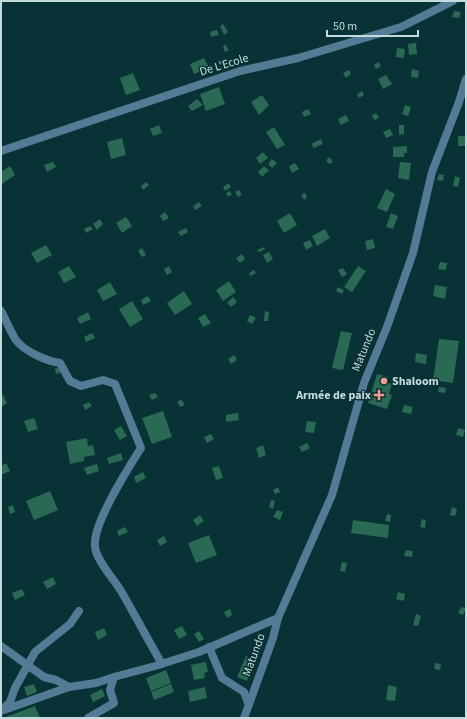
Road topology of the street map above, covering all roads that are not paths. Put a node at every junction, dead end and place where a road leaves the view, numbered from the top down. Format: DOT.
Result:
graph roads {
  1 [pos="453,1"];
  2 [pos="466,79"];
  3 [pos="1,151"];
  4 [pos="1,311"];
  5 [pos="79,611"];
  6 [pos="278,618"];
  7 [pos="1,646"];
  8 [pos="209,647"];
  9 [pos="162,664"];
  10 [pos="28,665"];
  11 [pos="114,677"];
  12 [pos="69,687"];
  13 [pos="248,703"];
  14 [pos="1,711"];
  15 [pos="88,718"];
  16 [pos="244,718"];
  1 -- 3 [label="street, De L'Ecole"];
  2 -- 6 [label="street, Matundo"];
  4 -- 9 [label="street"];
  5 -- 10 [label="street"];
  6 -- 8 [label="street"];
  6 -- 13 [label="street, Matundo"];
  7 -- 10 [label="street"];
  8 -- 9 [label="street"];
  8 -- 13 [label="street"];
  9 -- 11 [label="street"];
  10 -- 12 [label="street"];
  10 -- 14 [label="street"];
  11 -- 12 [label="street"];
  11 -- 15 [label="street"];
  12 -- 14 [label="street"];
  13 -- 16 [label="street, Matundo"];
}
